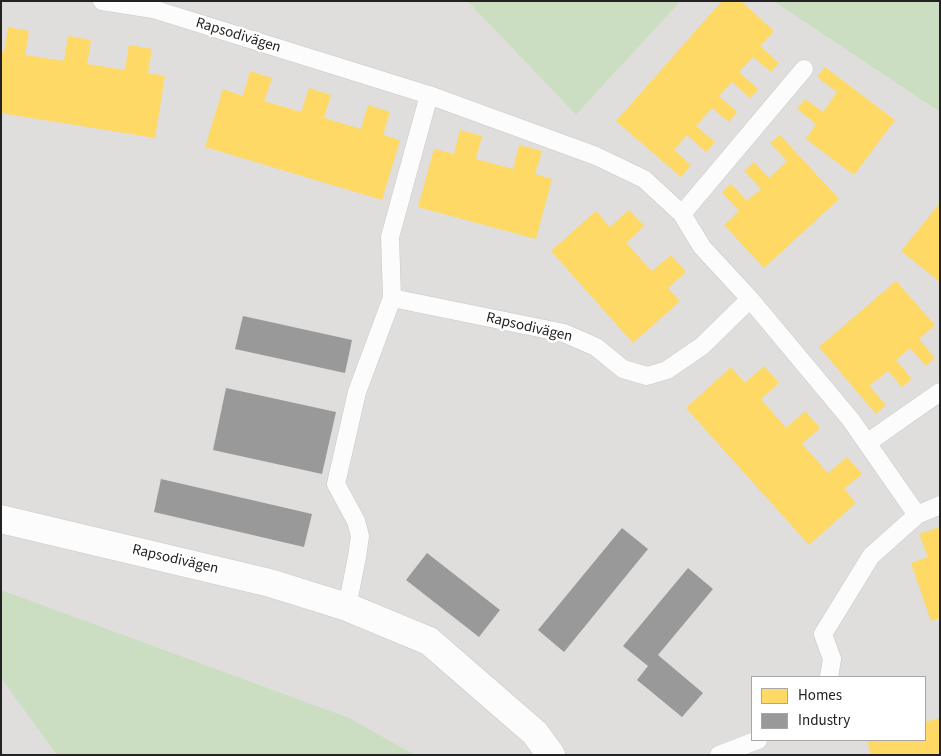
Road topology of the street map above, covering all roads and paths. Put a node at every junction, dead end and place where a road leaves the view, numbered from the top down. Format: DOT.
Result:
graph roads {
  1 [pos="102,1"];
  2 [pos="804,69"];
  3 [pos="429,95"];
  4 [pos="682,214"];
  5 [pos="392,298"];
  6 [pos="750,299"];
  7 [pos="940,392"];
  8 [pos="867,443"];
  9 [pos="940,505"];
  10 [pos="917,515"];
  11 [pos="1,519"];
  12 [pos="347,607"];
  13 [pos="829,676"];
  14 [pos="755,741"];
  15 [pos="551,755"];
  16 [pos="719,755"];
  1 -- 3 [label="lane, Rapsodivägen"];
  2 -- 4 [label="lane"];
  3 -- 4 [label="lane, Rapsodivägen"];
  3 -- 5 [label="lane"];
  4 -- 6 [label="lane, Rapsodivägen"];
  5 -- 6 [label="lane, Rapsodivägen"];
  5 -- 12 [label="lane"];
  6 -- 8 [label="lane, Rapsodivägen"];
  7 -- 8 [label="lane"];
  8 -- 10 [label="lane, Rapsodivägen"];
  9 -- 10 [label="lane"];
  10 -- 13 [label="lane"];
  11 -- 12 [label="street, Rapsodivägen"];
  12 -- 15 [label="street, Rapsodivägen"];
  14 -- 16 [label="lane"];
}
